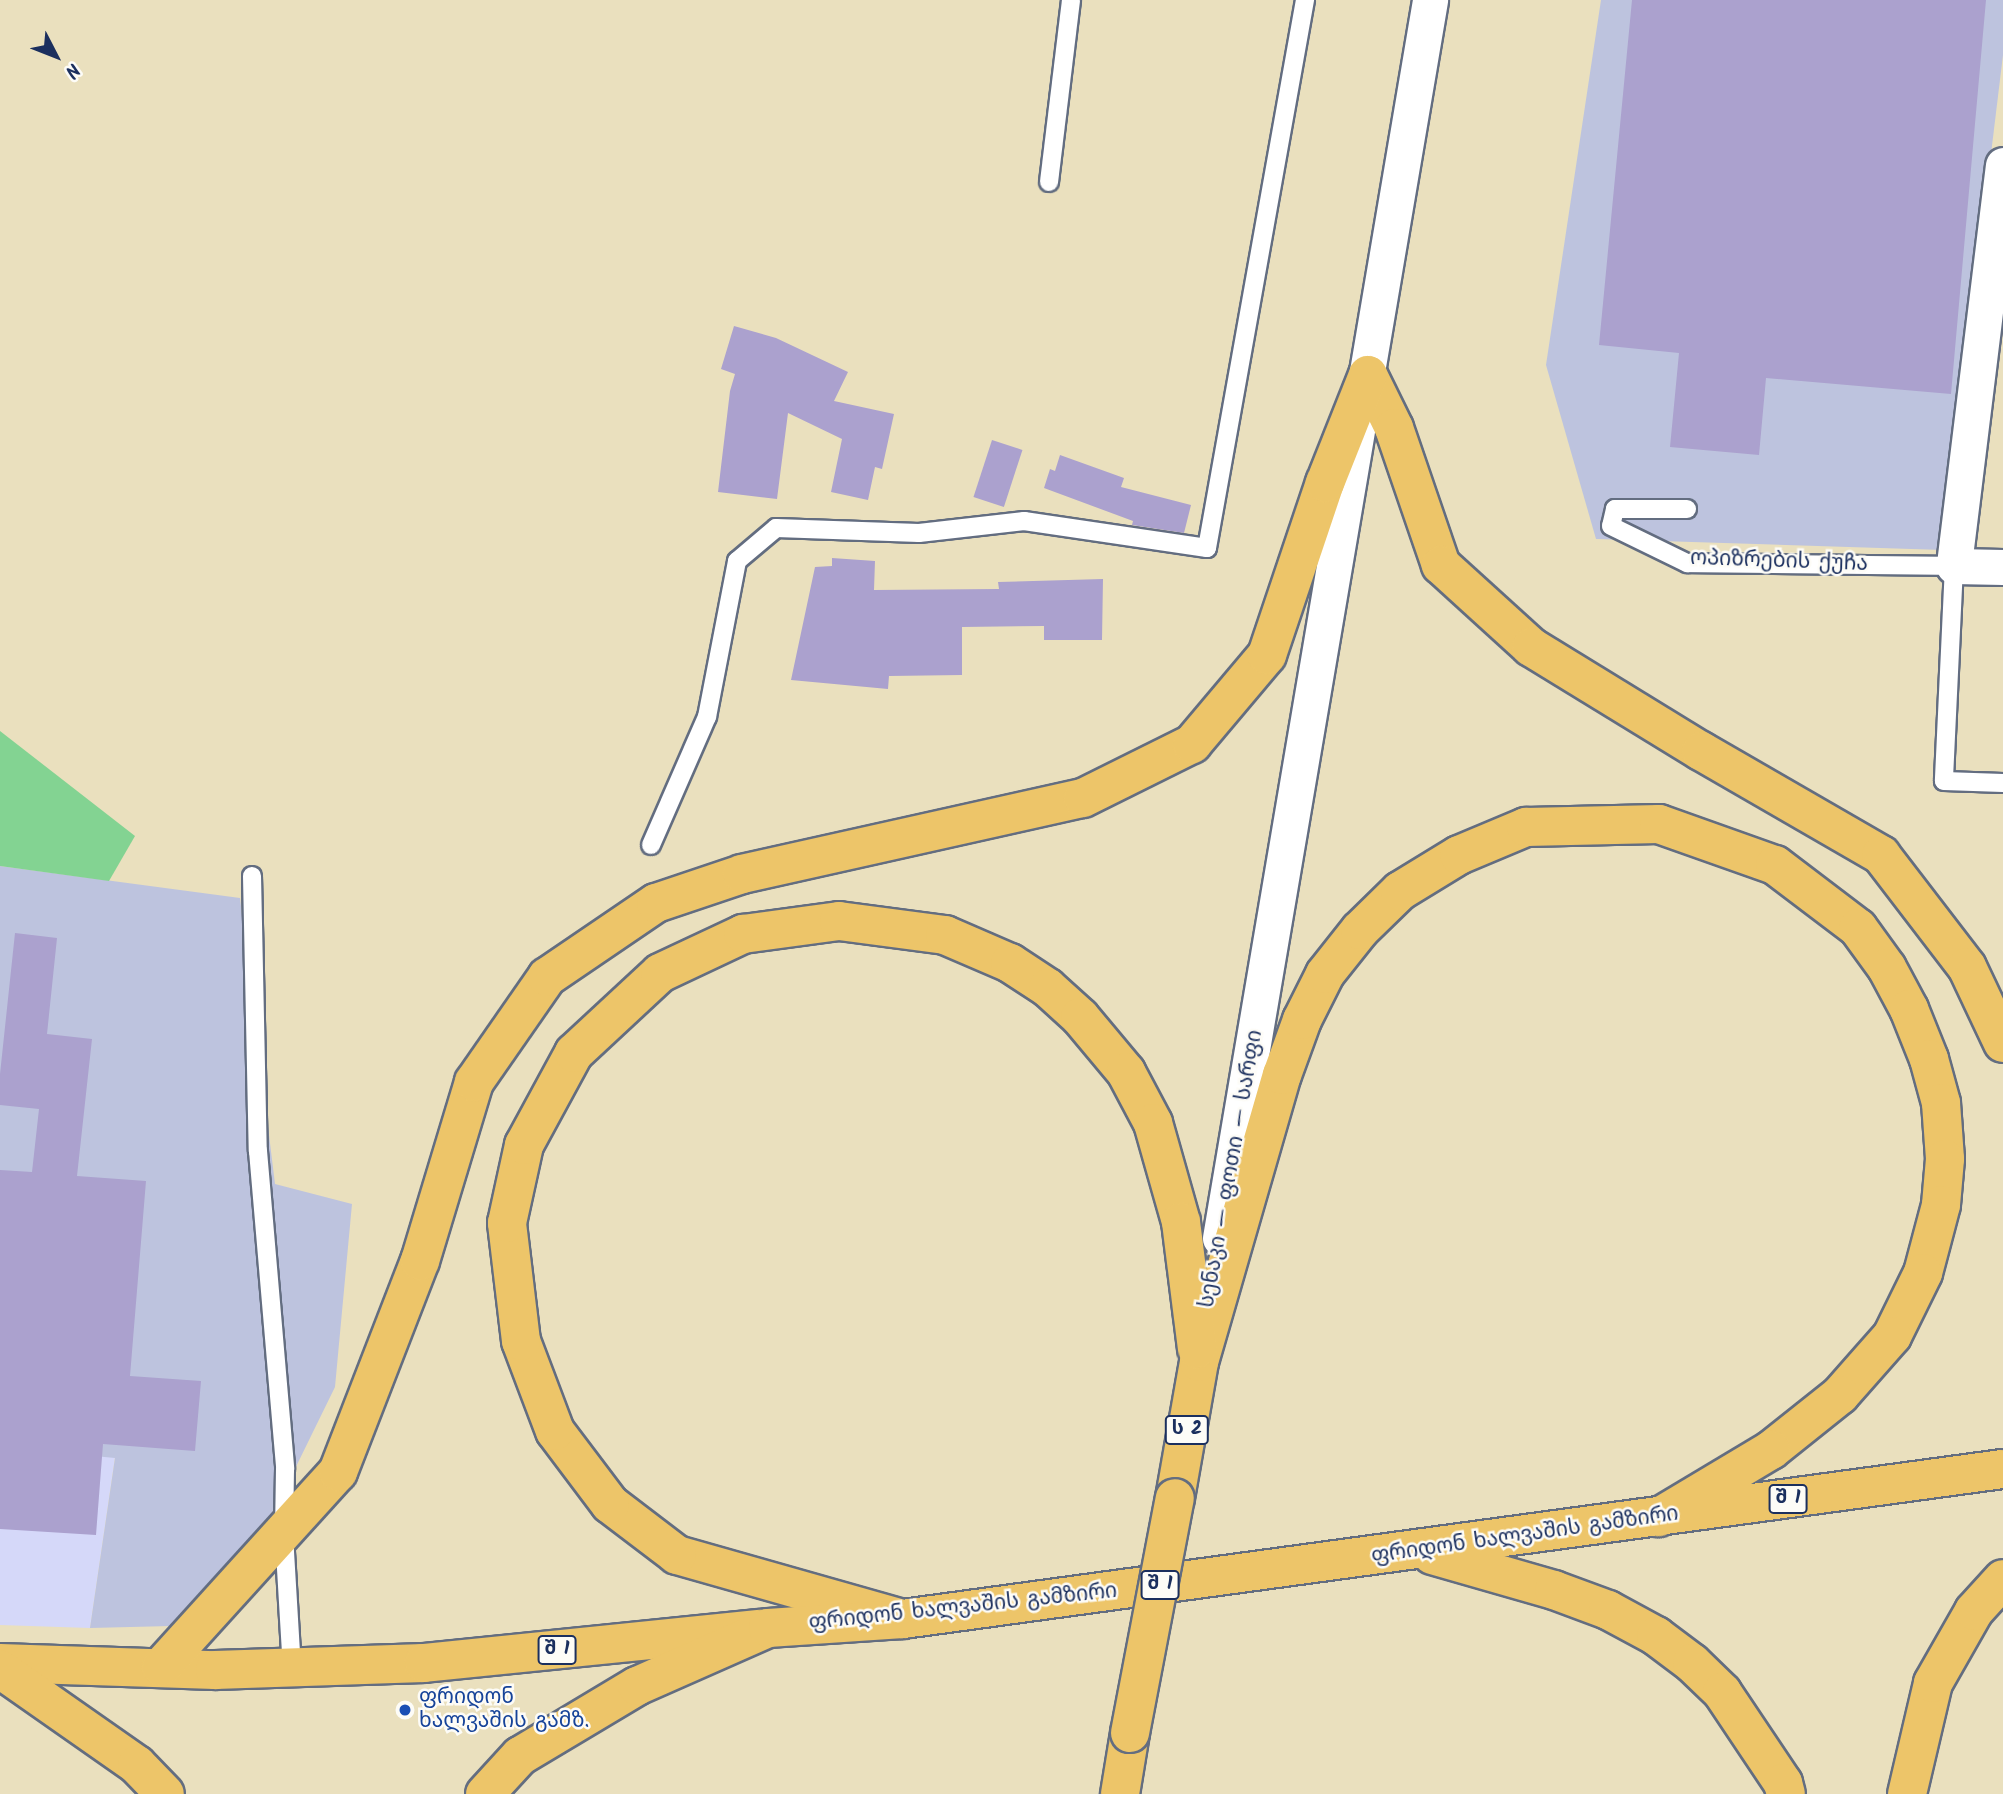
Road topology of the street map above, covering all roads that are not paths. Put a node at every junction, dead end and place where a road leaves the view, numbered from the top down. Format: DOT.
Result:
graph roads {
  1 [pos="1071,0"];
  2 [pos="1305,0"];
  3 [pos="1430,0"];
  4 [pos="2003,165"];
  5 [pos="1049,182"];
  6 [pos="1368,375"];
  7 [pos="1687,509"];
  8 [pos="1954,566"];
  9 [pos="2003,567"];
  10 [pos="2003,783"];
  11 [pos="651,845"];
  12 [pos="252,876"];
  13 [pos="2003,1043"];
  14 [pos="1199,1362"];
  15 [pos="2003,1469"];
  16 [pos="1659,1517"];
  17 [pos="284,1535"];
  18 [pos="1416,1551"];
  19 [pos="2003,1579"];
  20 [pos="903,1619"];
  21 [pos="768,1628"];
  22 [pos="0,1663"];
  23 [pos="161,1667"];
  24 [pos="292,1668"];
  25 [pos="0,1669"];
  26 [pos="165,1794"];
  27 [pos="485,1794"];
  28 [pos="1120,1794"];
  29 [pos="1786,1794"];
  30 [pos="1907,1794"];
  1 -- 5 [label="lane"];
  2 -- 11 [label="lane"];
  3 -- 6 [label="street, ს 2"];
  4 -- 8 [label="street"];
  6 -- 13 [label="main road"];
  6 -- 14 [label="street, სენაკი — ფოთი — სარფი / ს 2"];
  6 -- 17 [label="main road"];
  7 -- 8 [label="lane, ოპიზრების ქუჩა"];
  8 -- 9 [label="street, ოპიზრების ქუჩა"];
  8 -- 10 [label="lane"];
  12 -- 17 [label="lane"];
  14 -- 16 [label="main road"];
  14 -- 20 [label="main road"];
  14 -- 28 [label="main road, სენაკი — ფოთი — სარფი / ს 2, bridge"];
  15 -- 16 [label="main road, ფრიდონ ხალვაშის გამზირი / შ 1"];
  16 -- 18 [label="main road, ფრიდონ ხალვაშის გამზირი / შ 1"];
  17 -- 23 [label="main road"];
  17 -- 24 [label="lane"];
  18 -- 20 [label="main road, ფრიდონ ხალვაშის გამზირი / შ 1"];
  18 -- 29 [label="main road"];
  19 -- 30 [label="main road"];
  20 -- 21 [label="main road, ფრიდონ ხალვაშის გამზირი / შ 1"];
  21 -- 24 [label="main road, ფრიდონ ხალვაშის გამზირი / შ 1"];
  21 -- 27 [label="main road"];
  22 -- 23 [label="main road, ფრიდონ ხალვაშის გამზირი / შ 1"];
  23 -- 24 [label="main road, ფრიდონ ხალვაშის გამზირი / შ 1"];
  25 -- 26 [label="main road"];
}
